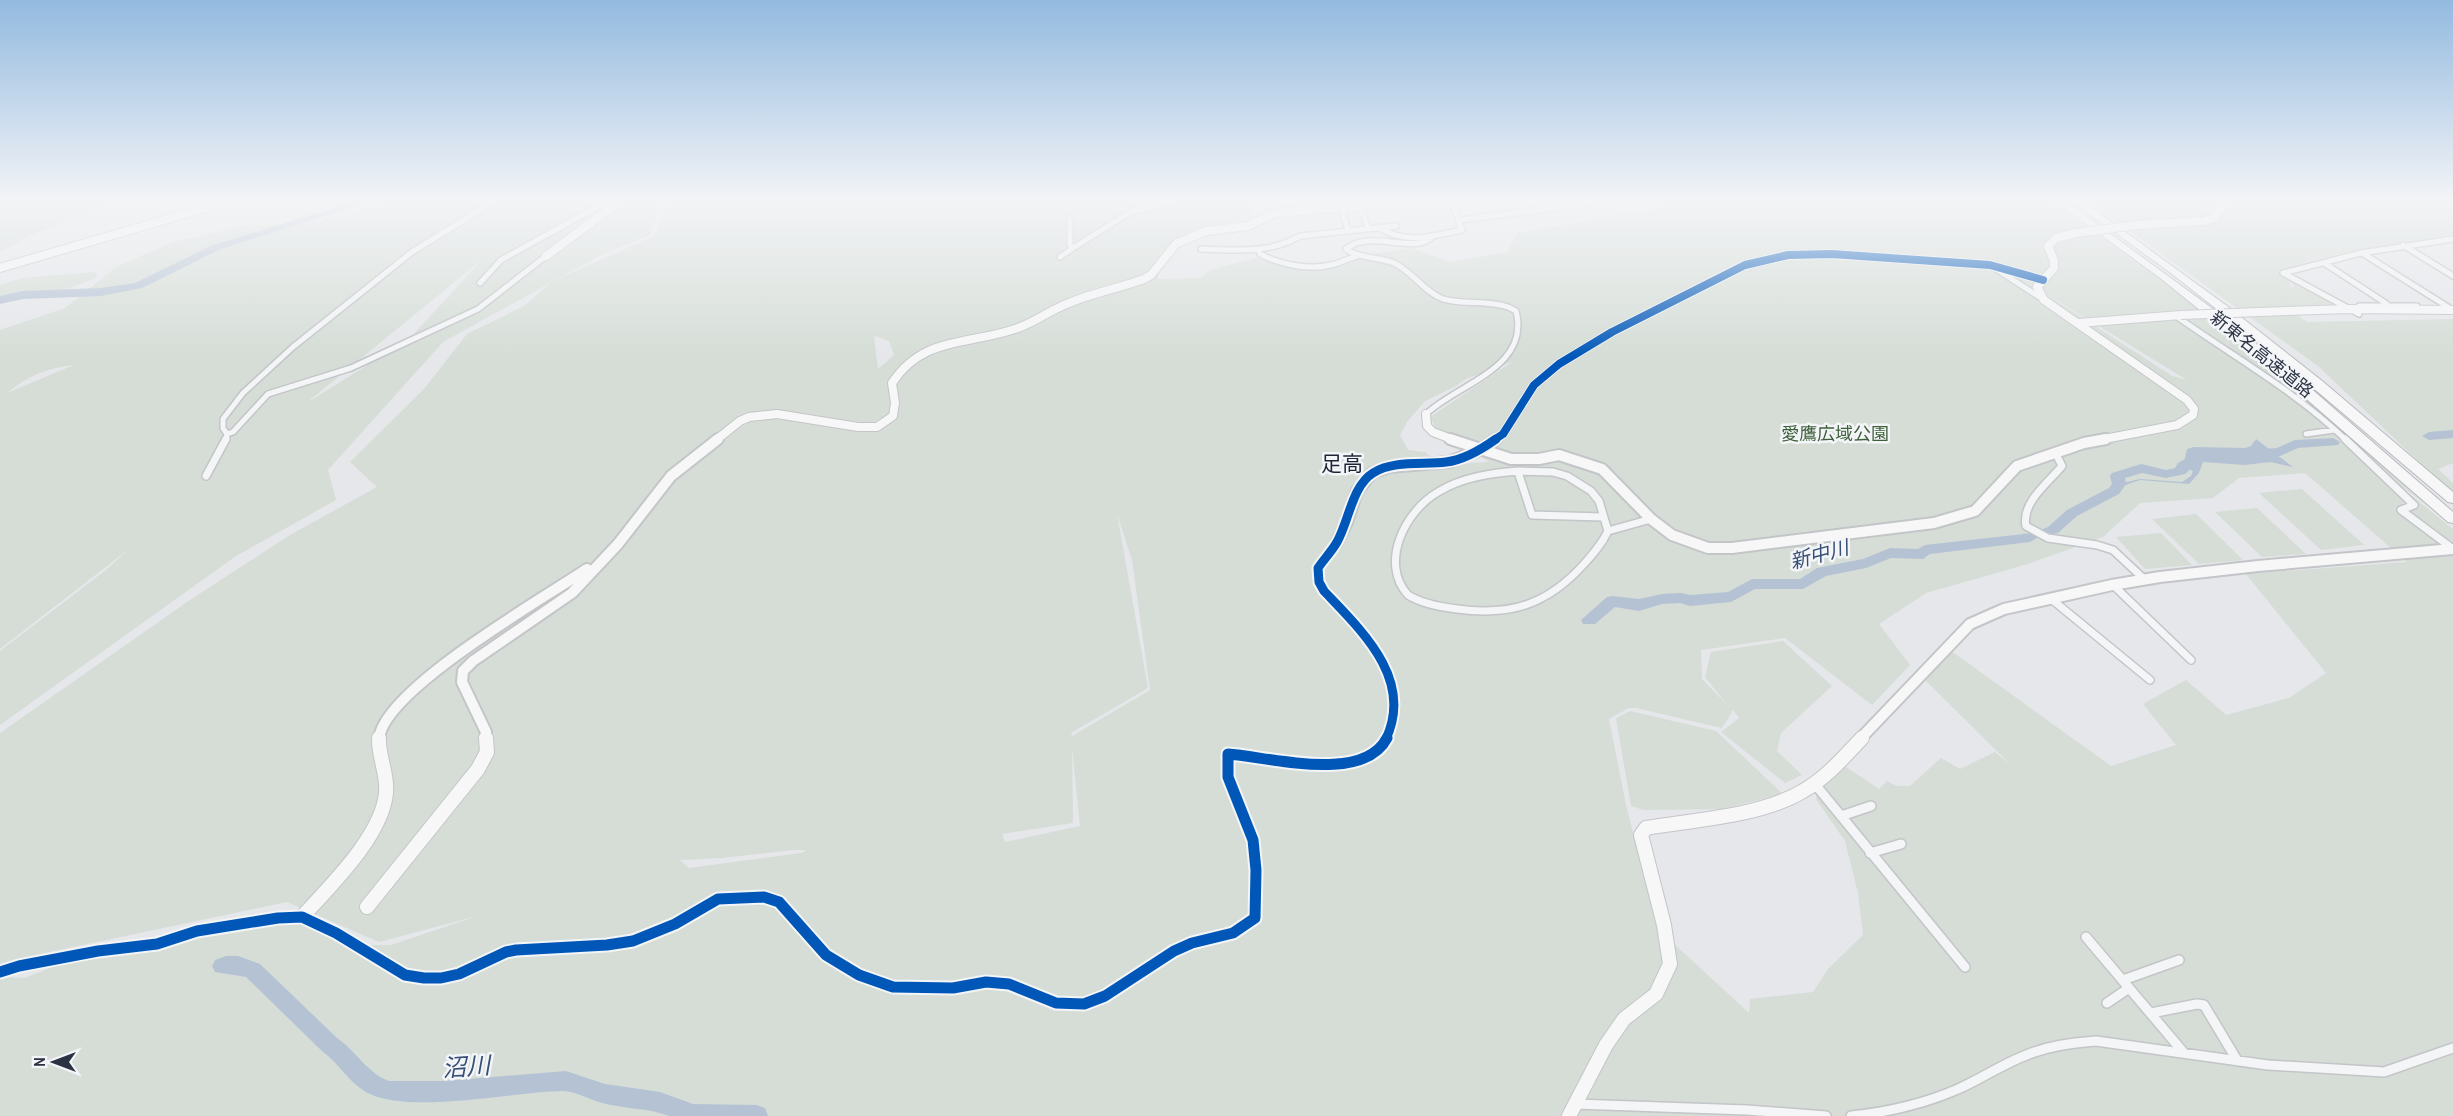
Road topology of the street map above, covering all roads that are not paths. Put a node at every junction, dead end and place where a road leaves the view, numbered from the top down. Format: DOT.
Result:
graph roads {
  1 [pos="47,254"];
  2 [pos="411,254"];
  3 [pos="512,254"];
  4 [pos="549,254"];
  5 [pos="1064,254"];
  6 [pos="1168,254"];
  7 [pos="1260,254"];
  8 [pos="1357,254"];
  9 [pos="1801,254"];
  10 [pos="1827,254"];
  11 [pos="2051,254"];
  12 [pos="2133,254"];
  13 [pos="2151,254"];
  14 [pos="2357,254"];
  15 [pos="2364,254"];
  16 [pos="2418,254"];
  17 [pos="1363,255"];
  18 [pos="546,256"];
  19 [pos="1060,257"];
  20 [pos="2324,262"];
  21 [pos="1990,266"];
  22 [pos="0,268"];
  23 [pos="2453,276"];
  24 [pos="2043,280"];
  25 [pos="480,283"];
  26 [pos="2044,300"];
  27 [pos="2388,305"];
  28 [pos="2347,308"];
  29 [pos="2451,308"];
  30 [pos="2359,314"];
  31 [pos="2262,315"];
  32 [pos="2453,315"];
  33 [pos="2181,318"];
  34 [pos="2083,326"];
  35 [pos="1426,414"];
  36 [pos="2334,430"];
  37 [pos="226,434"];
  38 [pos="2306,434"];
  39 [pos="1480,450"];
  40 [pos="2055,452"];
  41 [pos="1518,472"];
  42 [pos="206,476"];
  43 [pos="2453,500"];
  44 [pos="1603,517"];
  45 [pos="1651,519"];
  46 [pos="2453,519"];
  47 [pos="1608,531"];
  48 [pos="1336,544"];
  49 [pos="2453,549"];
  50 [pos="606,557"];
  51 [pos="2144,579"];
  52 [pos="2114,585"];
  53 [pos="2050,598"];
  54 [pos="2191,660"];
  55 [pos="2150,680"];
  56 [pos="1814,783"];
  57 [pos="1871,806"];
  58 [pos="1840,816"];
  59 [pos="1901,844"];
  60 [pos="1870,853"];
  61 [pos="367,908"];
  62 [pos="302,917"];
  63 [pos="2086,937"];
  64 [pos="2179,960"];
  65 [pos="1965,967"];
  66 [pos="0,972"];
  67 [pos="2122,980"];
  68 [pos="2129,988"];
  69 [pos="2107,1003"];
  70 [pos="2151,1013"];
  71 [pos="2453,1048"];
  72 [pos="2184,1053"];
  73 [pos="2236,1060"];
  74 [pos="1572,1110"];
  75 [pos="1826,1116"];
  76 [pos="1851,1116"];
  1 -- 22 [label="street"];
  2 -- 37 [label="street"];
  3 -- 25 [label="street"];
  4 -- 18 [label="street"];
  5 -- 19 [label="street"];
  6 -- 50 [label="street"];
  7 -- 17 [label="street"];
  8 -- 17 [label="street"];
  9 -- 39 [label="street"];
  10 -- 21 [label="street"];
  11 -- 24 [label="street, bridge"];
  12 -- 46 [label="highway, 新東名高速道路"];
  13 -- 43 [label="highway, 新東名高速道路"];
  14 -- 20 [label="street"];
  15 -- 29 [label="street"];
  16 -- 23 [label="street"];
  17 -- 35 [label="street"];
  18 -- 37 [label="street"];
  20 -- 27 [label="street"];
  20 -- 28 [label="street"];
  21 -- 24 [label="street"];
  21 -- 26 [label="street"];
  24 -- 26 [label="street"];
  26 -- 34 [label="street"];
  27 -- 28 [label="street"];
  27 -- 29 [label="street"];
  28 -- 29 [label="street"];
  28 -- 30 [label="street"];
  28 -- 31 [label="street"];
  30 -- 31 [label="street"];
  30 -- 32 [label="street"];
  31 -- 33 [label="street"];
  33 -- 34 [label="street"];
  33 -- 36 [label="street"];
  34 -- 40 [label="street"];
  35 -- 39 [label="street"];
  36 -- 38 [label="street"];
  36 -- 49 [label="street"];
  37 -- 42 [label="street"];
  39 -- 45 [label="street"];
  39 -- 48 [label="street"];
  40 -- 45 [label="street"];
  40 -- 51 [label="street"];
  41 -- 44 [label="street"];
  41 -- 44 [label="street"];
  41 -- 47 [label="street"];
  44 -- 47 [label="street"];
  45 -- 47 [label="street"];
  48 -- 62 [label="street"];
  49 -- 51 [label="street"];
  50 -- 61 [label="street"];
  50 -- 62 [label="street"];
  51 -- 52 [label="street"];
  52 -- 53 [label="street"];
  52 -- 54 [label="street"];
  53 -- 55 [label="street"];
  53 -- 56 [label="street"];
  56 -- 58 [label="street"];
  56 -- 74 [label="street"];
  57 -- 58 [label="street"];
  58 -- 60 [label="street"];
  59 -- 60 [label="street"];
  60 -- 65 [label="street"];
  62 -- 66 [label="street"];
  63 -- 67 [label="street"];
  64 -- 67 [label="street"];
  67 -- 68 [label="street"];
  68 -- 69 [label="street"];
  68 -- 70 [label="street"];
  70 -- 72 [label="street"];
  70 -- 73 [label="street"];
  71 -- 73 [label="street"];
  72 -- 73 [label="street"];
  72 -- 76 [label="street"];
  74 -- 75 [label="street"];
}
